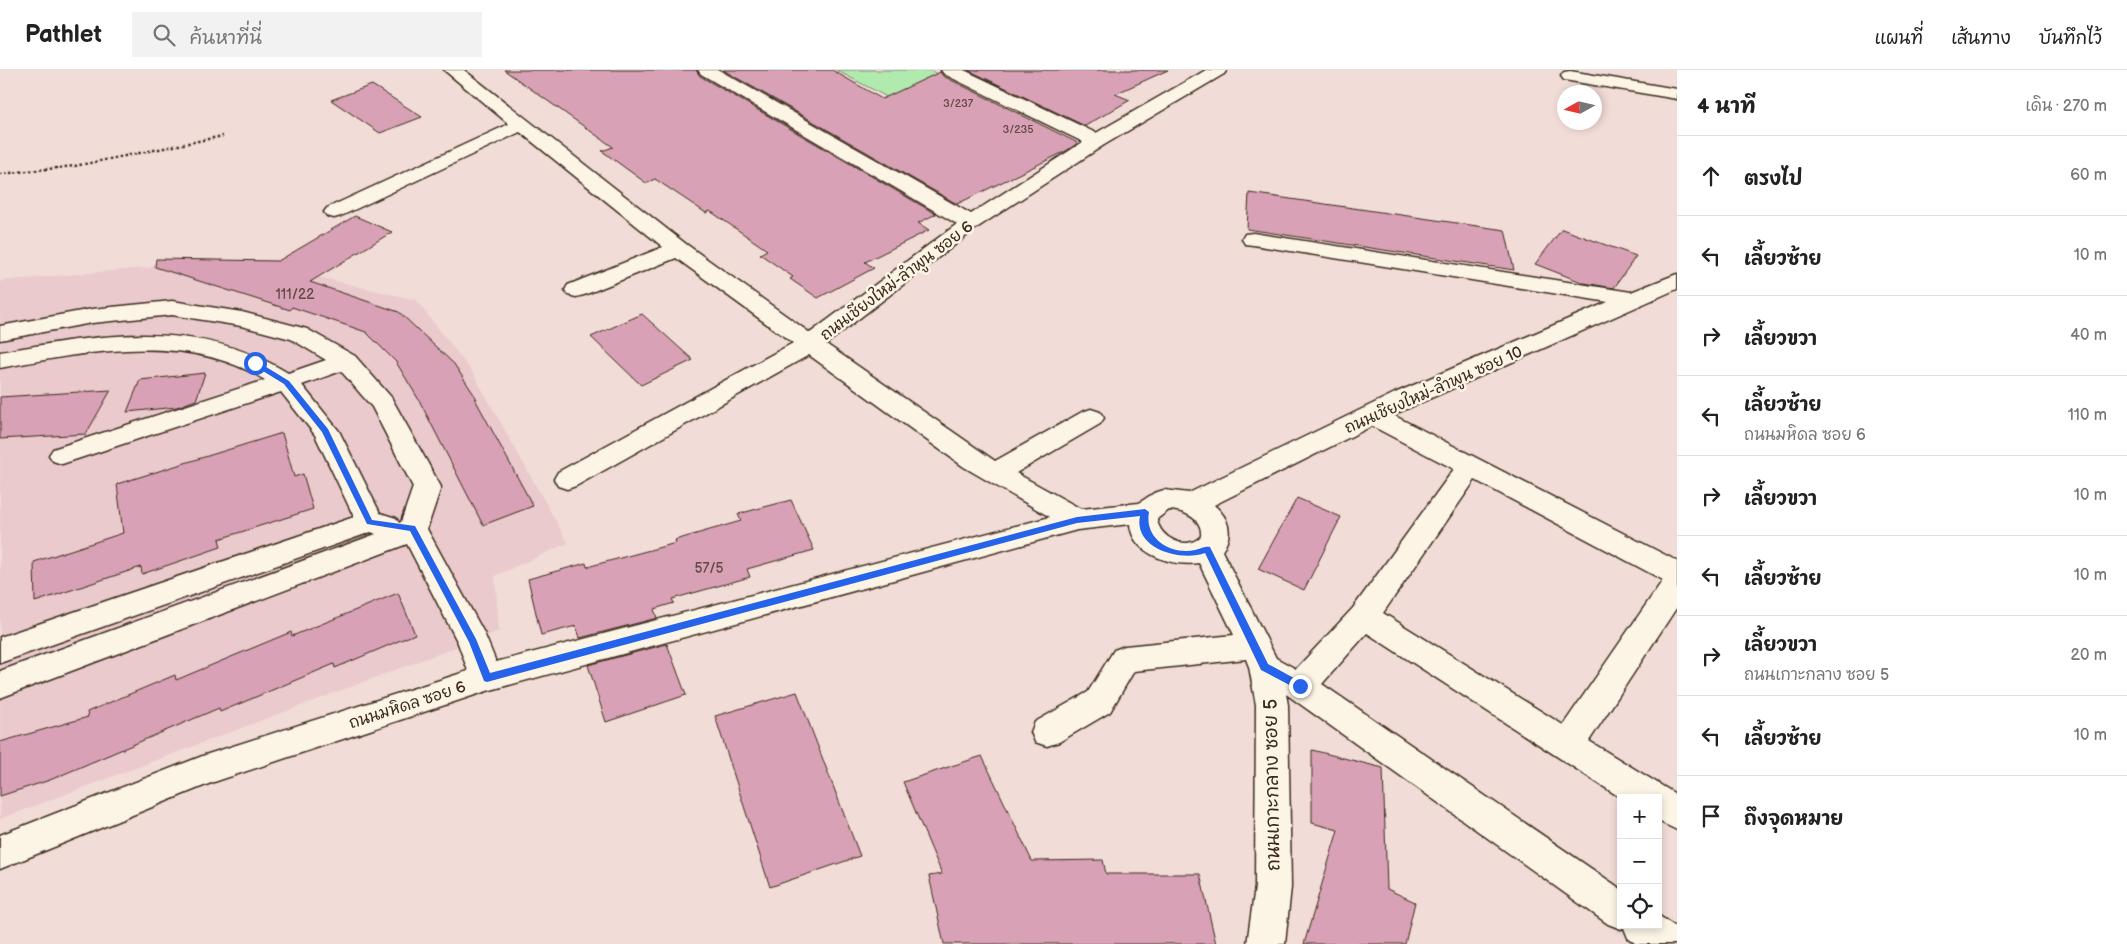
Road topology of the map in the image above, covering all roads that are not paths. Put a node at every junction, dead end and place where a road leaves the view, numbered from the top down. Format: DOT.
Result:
graph roads {
  1 [pos="453,70"];
  2 [pos="707,70"];
  3 [pos="950,70"];
  4 [pos="1209,72"];
  5 [pos="1570,76"];
  6 [pos="1677,94"];
  7 [pos="520,125"];
  8 [pos="1097,141"];
  9 [pos="334,212"];
  10 [pos="971,223"];
  11 [pos="1253,239"];
  12 [pos="678,249"];
  13 [pos="1677,282"];
  14 [pos="576,290"];
  15 [pos="1636,300"];
  16 [pos="0,333"];
  17 [pos="810,344"];
  18 [pos="0,360"];
  19 [pos="346,361"];
  20 [pos="286,382"];
  21 [pos="1372,415"];
  22 [pos="1092,418"];
  23 [pos="62,455"];
  24 [pos="1471,466"];
  25 [pos="994,473"];
  26 [pos="567,479"];
  27 [pos="1192,504"];
  28 [pos="1145,512"];
  29 [pos="1077,520"];
  30 [pos="370,522"];
  31 [pos="412,529"];
  32 [pos="1207,549"];
  33 [pos="1677,574"];
  34 [pos="1677,583"];
  35 [pos="1364,616"];
  36 [pos="0,650"];
  37 [pos="1259,656"];
  38 [pos="487,678"];
  39 [pos="0,684"];
  40 [pos="1300,686"];
  41 [pos="1047,732"];
  42 [pos="1568,745"];
  43 [pos="1645,794"];
  44 [pos="1662,805"];
  45 [pos="1677,814"];
  46 [pos="0,852"];
  47 [pos="1617,908"];
  48 [pos="1646,929"];
  49 [pos="1266,944"];
  50 [pos="1667,944"];
  1 -- 7 [label="street"];
  2 -- 10 [label="street"];
  3 -- 8 [label="street"];
  4 -- 8 [label="street, ถนนเชียงใหม่-ลำพูน ซอย 6"];
  5 -- 6 [label="street"];
  7 -- 9 [label="street"];
  7 -- 12 [label="street"];
  8 -- 10 [label="street, ถนนเชียงใหม่-ลำพูน ซอย 6"];
  10 -- 17 [label="street, ถนนเชียงใหม่-ลำพูน ซอย 6"];
  11 -- 15 [label="street"];
  12 -- 14 [label="street"];
  12 -- 17 [label="street"];
  13 -- 15 [label="street, ถนนเชียงใหม่-ลำพูน ซอย 10"];
  15 -- 21 [label="street, ถนนเชียงใหม่-ลำพูน ซอย 10"];
  16 -- 19 [label="street"];
  17 -- 25 [label="street"];
  17 -- 26 [label="street, ถนนเชียงใหม่-ลำพูน ซอย 6"];
  18 -- 20 [label="street"];
  19 -- 20 [label="street"];
  19 -- 31 [label="street"];
  20 -- 23 [label="street"];
  20 -- 30 [label="street"];
  21 -- 24 [label="street"];
  21 -- 27 [label="street, ถนนเชียงใหม่-ลำพูน ซอย 10"];
  22 -- 25 [label="street"];
  24 -- 33 [label="street"];
  24 -- 35 [label="street"];
  25 -- 29 [label="street"];
  27 -- 28 [label="street"];
  27 -- 32 [label="street"];
  28 -- 29 [label="street, ถนนมหิดล ซอย 6"];
  28 -- 32 [label="street"];
  29 -- 38 [label="street, ถนนมหิดล ซอย 6"];
  30 -- 31 [label="street"];
  30 -- 36 [label="street"];
  31 -- 38 [label="street"];
  31 -- 39 [label="street"];
  32 -- 37 [label="street, ถนนเกาะกลาง ซอย 5"];
  34 -- 42 [label="street"];
  35 -- 40 [label="street"];
  35 -- 42 [label="street"];
  37 -- 40 [label="street"];
  37 -- 41 [label="street"];
  37 -- 49 [label="street, ถนนเกาะกลาง ซอย 5"];
  38 -- 46 [label="street, ถนนมหิดล ซอย 6"];
  40 -- 47 [label="street"];
  42 -- 43 [label="street"];
  44 -- 45 [label="street"];
  48 -- 50 [label="street"];
}
